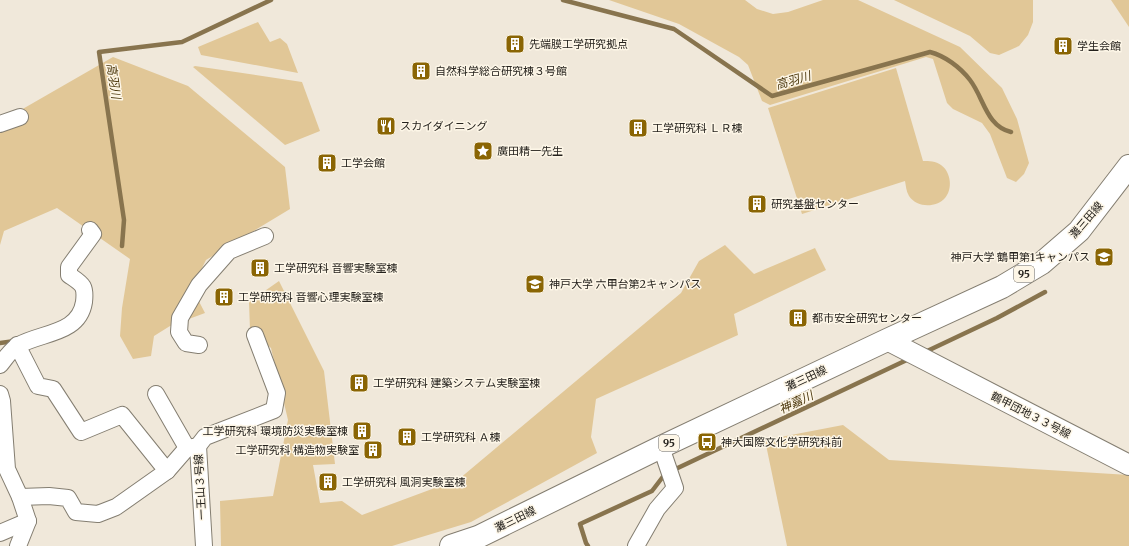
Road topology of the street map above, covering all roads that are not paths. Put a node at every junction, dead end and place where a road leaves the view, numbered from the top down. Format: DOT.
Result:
graph roads {
  1 [pos="20,117"];
  2 [pos="0,124"];
  3 [pos="1129,166"];
  4 [pos="90,230"];
  5 [pos="265,236"];
  6 [pos="255,335"];
  7 [pos="887,340"];
  8 [pos="17,345"];
  9 [pos="199,345"];
  10 [pos="0,365"];
  11 [pos="0,394"];
  12 [pos="156,394"];
  13 [pos="193,447"];
  14 [pos="664,455"];
  15 [pos="1129,465"];
  16 [pos="4,470"];
  17 [pos="168,472"];
  18 [pos="20,497"];
  19 [pos="28,521"];
  20 [pos="0,533"];
  21 [pos="18,546"];
  22 [pos="204,546"];
  23 [pos="451,546"];
  24 [pos="636,546"];
  1 -- 2 [label="street"];
  3 -- 7 [label="main road, 灘三田線 / 95"];
  4 -- 8 [label="street"];
  5 -- 9 [label="street"];
  6 -- 13 [label="street"];
  7 -- 14 [label="main road, 灘三田線 / 95"];
  7 -- 15 [label="street, 鶴甲団地３３号線"];
  8 -- 10 [label="street"];
  8 -- 17 [label="street"];
  11 -- 16 [label="street"];
  12 -- 13 [label="street"];
  13 -- 17 [label="street, 一王山３号線"];
  13 -- 22 [label="street, 一王山３号線"];
  14 -- 23 [label="main road, 灘三田線 / 95"];
  14 -- 24 [label="street"];
  16 -- 18 [label="street"];
  17 -- 18 [label="street, 一王山３号線"];
  18 -- 19 [label="street"];
  19 -- 20 [label="street"];
  19 -- 21 [label="street"];
}
